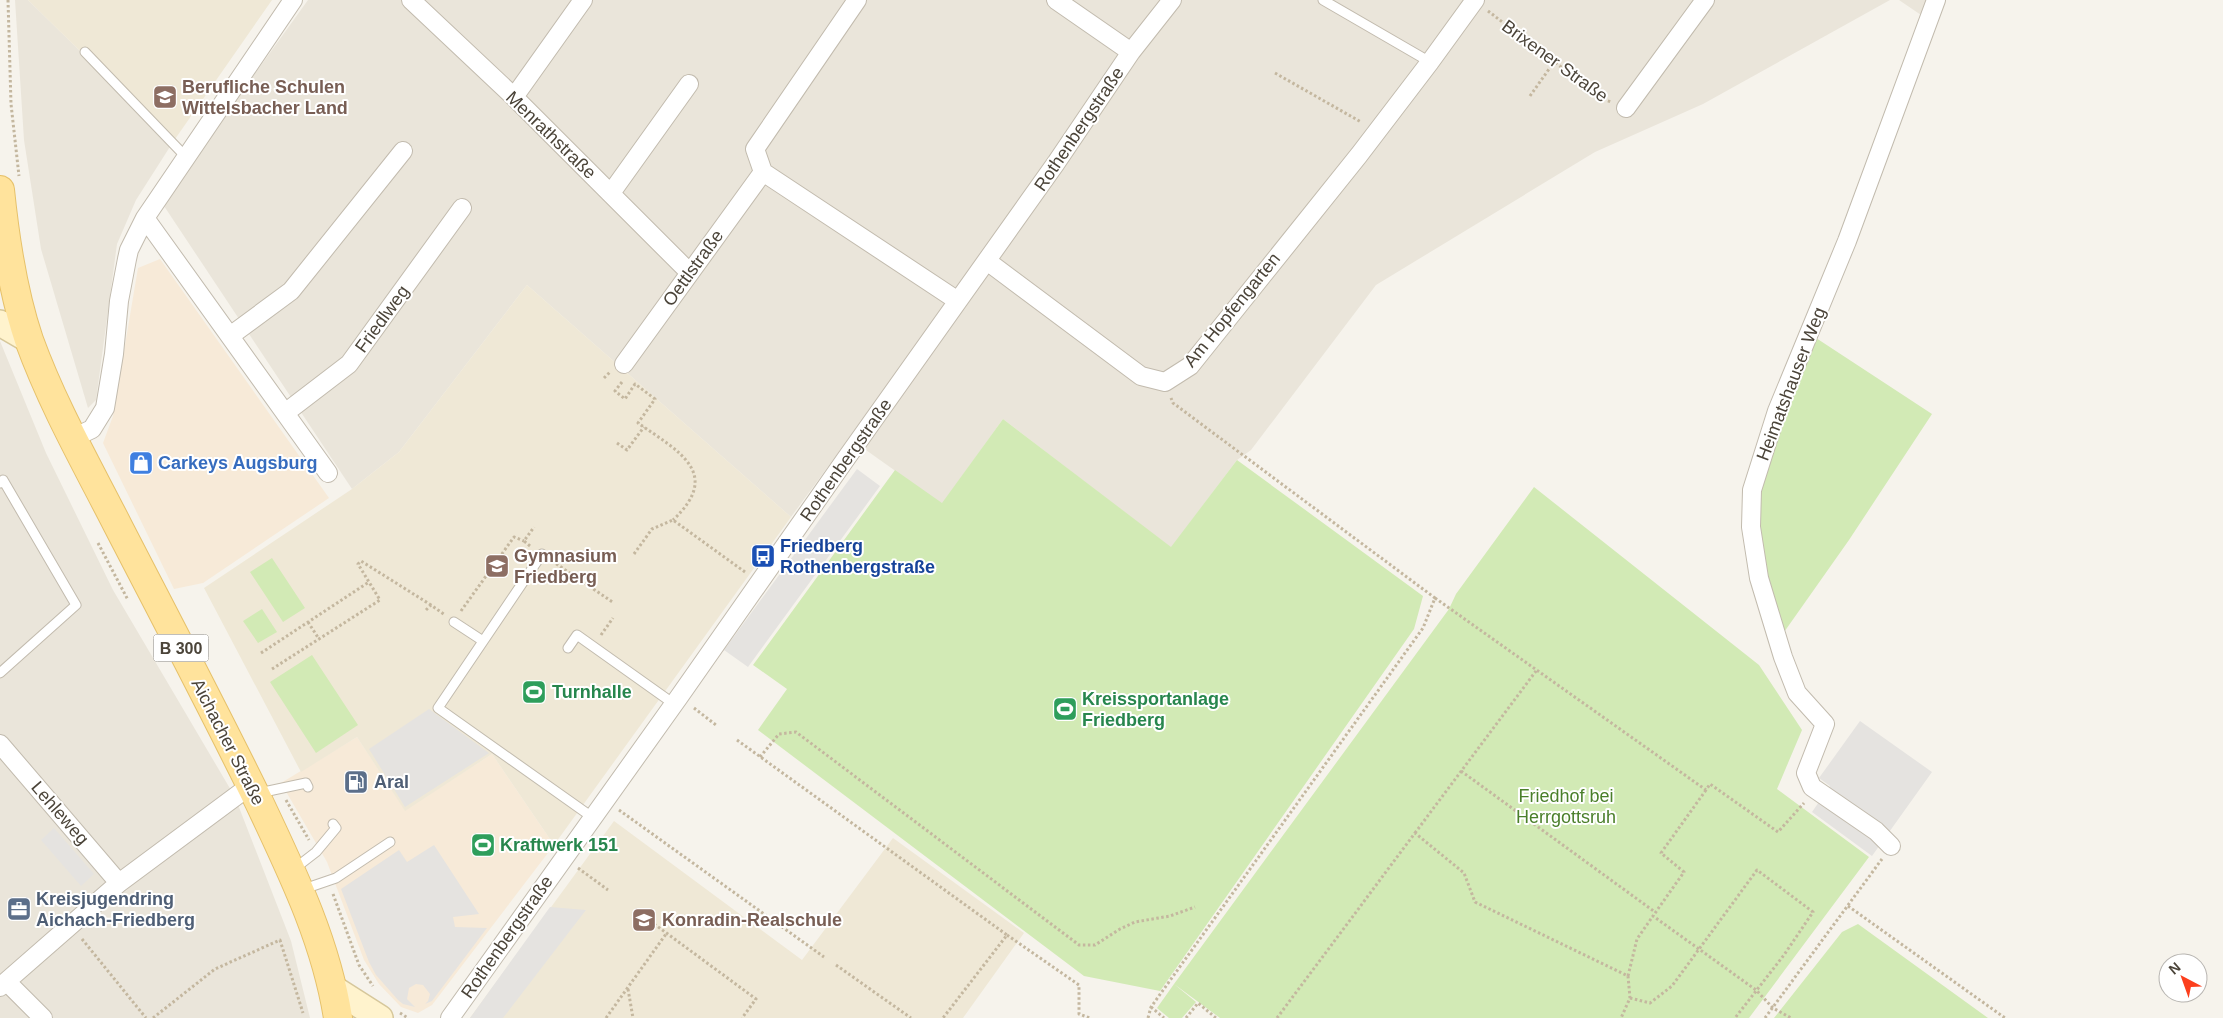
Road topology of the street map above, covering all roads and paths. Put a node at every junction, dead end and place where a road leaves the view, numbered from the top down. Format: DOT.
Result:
graph roads {
  1 [pos="8,0"];
  2 [pos="293,0"];
  3 [pos="411,0"];
  4 [pos="583,0"];
  5 [pos="857,0"];
  6 [pos="1056,0"];
  7 [pos="1172,0"];
  8 [pos="1323,0"];
  9 [pos="1706,0"];
  10 [pos="1936,0"];
  11 [pos="1474,1"];
  12 [pos="85,52"];
  13 [pos="1131,52"];
  14 [pos="1430,62"];
  15 [pos="1554,62"];
  16 [pos="1275,73"];
  17 [pos="689,84"];
  18 [pos="1530,96"];
  19 [pos="514,97"];
  20 [pos="1626,108"];
  21 [pos="1377,131"];
  22 [pos="403,151"];
  23 [pos="186,157"];
  24 [pos="763,172"];
  25 [pos="10,187"];
  26 [pos="611,193"];
  27 [pos="462,208"];
  28 [pos="145,218"];
  29 [pos="987,261"];
  30 [pos="689,272"];
  31 [pos="6,277"];
  32 [pos="958,301"];
  33 [pos="0,323"];
  34 [pos="230,336"];
  35 [pos="29,340"];
  36 [pos="623,373"];
  37 [pos="1165,382"];
  38 [pos="284,413"];
  39 [pos="644,427"];
  40 [pos="73,438"];
  41 [pos="616,444"];
  42 [pos="328,473"];
  43 [pos="0,482"];
  44 [pos="673,520"];
  45 [pos="524,542"];
  46 [pos="542,554"];
  47 [pos="634,554"];
  48 [pos="576,577"];
  49 [pos="369,582"];
  50 [pos="760,583"];
  51 [pos="1435,598"];
  52 [pos="614,603"];
  53 [pos="431,605"];
  54 [pos="426,610"];
  55 [pos="613,618"];
  56 [pos="308,622"];
  57 [pos="454,622"];
  58 [pos="606,628"];
  59 [pos="319,639"];
  60 [pos="483,641"];
  61 [pos="568,648"];
  62 [pos="261,653"];
  63 [pos="272,669"];
  64 [pos="1536,672"];
  65 [pos="0,673"];
  66 [pos="677,700"];
  67 [pos="716,725"];
  68 [pos="737,740"];
  69 [pos="0,744"];
  70 [pos="760,758"];
  71 [pos="1460,771"];
  72 [pos="308,786"];
  73 [pos="1812,786"];
  74 [pos="253,790"];
  75 [pos="1706,790"];
  76 [pos="604,800"];
  77 [pos="592,817"];
  78 [pos="333,824"];
  79 [pos="1414,832"];
  80 [pos="390,842"];
  81 [pos="1891,846"];
  82 [pos="564,857"];
  83 [pos="296,880"];
  84 [pos="119,883"];
  85 [pos="608,890"];
  86 [pos="1848,906"];
  87 [pos="1195,907"];
  88 [pos="1655,912"];
  89 [pos="1653,916"];
  90 [pos="646,918"];
  91 [pos="71,925"];
  92 [pos="666,934"];
  93 [pos="1007,936"];
  94 [pos="1699,951"];
  95 [pos="824,957"];
  96 [pos="836,965"];
  97 [pos="1628,976"];
  98 [pos="3,984"];
  99 [pos="334,988"];
  100 [pos="628,988"];
  101 [pos="1756,990"];
  102 [pos="1630,998"];
  103 [pos="1151,1007"];
  104 [pos="1773,1008"];
  105 [pos="303,1013"];
  106 [pos="43,1018"];
  107 [pos="146,1018"];
  108 [pos="153,1018"];
  109 [pos="338,1018"];
  110 [pos="380,1018"];
  111 [pos="450,1018"];
  112 [pos="606,1018"];
  113 [pos="633,1018"];
  114 [pos="742,1018"];
  115 [pos="911,1018"];
  116 [pos="943,1018"];
  117 [pos="1090,1018"];
  118 [pos="1148,1018"];
  119 [pos="1164,1018"];
  120 [pos="1186,1018"];
  121 [pos="1216,1018"];
  122 [pos="1277,1018"];
  123 [pos="1621,1018"];
  124 [pos="1735,1018"];
  125 [pos="1765,1018"];
  126 [pos="1791,1018"];
  127 [pos="2005,1018"];
  1 -- 25 [label="path"];
  2 -- 23 [label="street"];
  3 -- 19 [label="street, Menrathstraße"];
  4 -- 19 [label="street"];
  5 -- 24 [label="street"];
  6 -- 13 [label="street"];
  7 -- 13 [label="street, Rothenbergstraße"];
  8 -- 14 [label="lane"];
  9 -- 20 [label="street, Brixener Straße"];
  10 -- 73 [label="street, Heimatshauser Weg"];
  11 -- 14 [label="street, Am Hopfengarten"];
  11 -- 15 [label="path, Brixener Straße"];
  12 -- 23 [label="lane"];
  13 -- 29 [label="street, Rothenbergstraße"];
  14 -- 21 [label="street, Am Hopfengarten"];
  15 -- 18 [label="path"];
  15 -- 20 [label="path, Brixener Straße"];
  16 -- 21 [label="path"];
  17 -- 26 [label="street"];
  19 -- 26 [label="street, Menrathstraße"];
  21 -- 37 [label="street, Am Hopfengarten"];
  22 -- 34 [label="street"];
  23 -- 28 [label="street"];
  24 -- 30 [label="street, Oettlstraße"];
  24 -- 32 [label="street"];
  25 -- 31 [label="main road, Aichacher Straße / B 300"];
  26 -- 30 [label="street, Menrathstraße"];
  27 -- 38 [label="street, Friedlweg"];
  28 -- 34 [label="street"];
  28 -- 40 [label="street"];
  29 -- 32 [label="street, Rothenbergstraße"];
  29 -- 37 [label="street"];
  30 -- 36 [label="street, Oettlstraße"];
  31 -- 35 [label="main road, Aichacher Straße / B 300"];
  32 -- 50 [label="street, Rothenbergstraße"];
  33 -- 35 [label="main road"];
  34 -- 38 [label="street"];
  35 -- 40 [label="main road, Aichacher Straße / B 300"];
  36 -- 39 [label="path"];
  37 -- 51 [label="path"];
  38 -- 42 [label="street"];
  39 -- 41 [label="path"];
  39 -- 44 [label="path"];
  40 -- 74 [label="main road, Aichacher Straße / B 300"];
  43 -- 65 [label="lane"];
  44 -- 47 [label="path"];
  44 -- 50 [label="path"];
  45 -- 57 [label="path"];
  46 -- 60 [label="lane"];
  48 -- 52 [label="path"];
  49 -- 53 [label="path"];
  49 -- 56 [label="path"];
  49 -- 59 [label="path"];
  50 -- 66 [label="street, Rothenbergstraße"];
  51 -- 64 [label="path"];
  51 -- 103 [label="path"];
  53 -- 54 [label="path"];
  53 -- 57 [label="path"];
  55 -- 58 [label="path"];
  56 -- 59 [label="path"];
  56 -- 62 [label="path"];
  57 -- 60 [label="lane"];
  59 -- 63 [label="path"];
  60 -- 77 [label="lane"];
  61 -- 66 [label="lane"];
  64 -- 71 [label="path"];
  64 -- 75 [label="path"];
  66 -- 67 [label="path"];
  66 -- 76 [label="street, Rothenbergstraße"];
  68 -- 70 [label="path"];
  69 -- 84 [label="street, Lehleweg"];
  70 -- 87 [label="path"];
  70 -- 93 [label="path"];
  71 -- 79 [label="path"];
  71 -- 88 [label="path"];
  72 -- 74 [label="lane"];
  73 -- 75 [label="path"];
  73 -- 81 [label="street"];
  74 -- 83 [label="main road, Aichacher Straße / B 300"];
  74 -- 84 [label="street"];
  75 -- 88 [label="path"];
  76 -- 77 [label="street, Rothenbergstraße"];
  76 -- 95 [label="path"];
  77 -- 82 [label="street, Rothenbergstraße"];
  78 -- 83 [label="lane"];
  79 -- 97 [label="path"];
  79 -- 122 [label="path"];
  80 -- 83 [label="lane"];
  81 -- 86 [label="path"];
  82 -- 85 [label="path"];
  82 -- 111 [label="street, Rothenbergstraße"];
  83 -- 99 [label="main road, Aichacher Straße / B 300"];
  84 -- 91 [label="street"];
  86 -- 104 [label="path"];
  86 -- 127 [label="path"];
  88 -- 89 [label="path"];
  89 -- 94 [label="path"];
  89 -- 97 [label="path"];
  90 -- 92 [label="path"];
  91 -- 98 [label="street"];
  91 -- 107 [label="path"];
  92 -- 100 [label="path"];
  92 -- 114 [label="path"];
  93 -- 116 [label="path"];
  93 -- 117 [label="path"];
  94 -- 101 [label="path"];
  94 -- 101 [label="path"];
  94 -- 102 [label="path"];
  96 -- 115 [label="path"];
  97 -- 102 [label="path"];
  98 -- 106 [label="street"];
  99 -- 109 [label="main road, Aichacher Straße / B 300"];
  99 -- 110 [label="main road"];
  100 -- 112 [label="path"];
  100 -- 113 [label="path"];
  101 -- 104 [label="path"];
  101 -- 124 [label="path"];
  102 -- 123 [label="path"];
  103 -- 118 [label="path"];
  103 -- 119 [label="path"];
  104 -- 125 [label="path"];
  104 -- 126 [label="path"];
  105 -- 108 [label="path"];
  120 -- 121 [label="path"];
}
